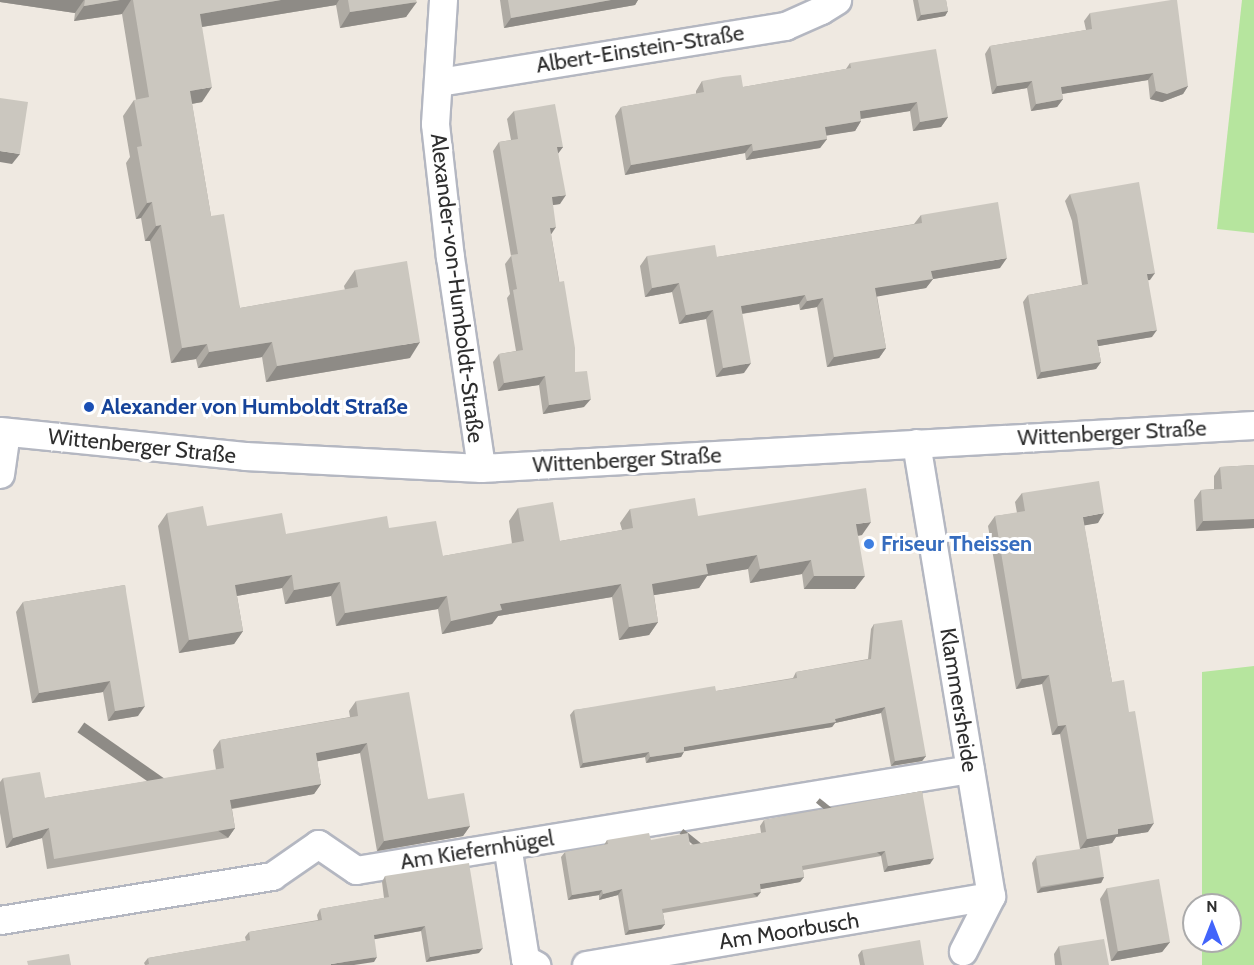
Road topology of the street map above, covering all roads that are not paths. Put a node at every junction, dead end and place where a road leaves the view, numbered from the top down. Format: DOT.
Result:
graph roads {
  1 [pos="442,0"];
  2 [pos="837,0"];
  3 [pos="439,82"];
  4 [pos="1254,425"];
  5 [pos="3,431"];
  6 [pos="916,443"];
  7 [pos="481,468"];
  8 [pos="0,474"];
  9 [pos="970,769"];
  10 [pos="507,845"];
  11 [pos="992,896"];
  12 [pos="0,920"];
  13 [pos="963,951"];
  14 [pos="536,965"];
  15 [pos="586,965"];
  1 -- 3 [label="street, Alexander-von-Humboldt-Straße"];
  2 -- 3 [label="street, Albert-Einstein-Straße"];
  3 -- 7 [label="street, Alexander-von-Humboldt-Straße"];
  4 -- 6 [label="street, Wittenberger Straße"];
  5 -- 7 [label="street, Wittenberger Straße"];
  5 -- 8 [label="street"];
  6 -- 7 [label="street, Wittenberger Straße"];
  6 -- 9 [label="street, Klammersheide"];
  9 -- 10 [label="street, Am Kiefernhügel"];
  9 -- 11 [label="street, Klammersheide"];
  10 -- 12 [label="street, Am Kiefernhügel"];
  10 -- 14 [label="street"];
  11 -- 13 [label="street"];
  11 -- 15 [label="street, Am Moorbusch"];
}
